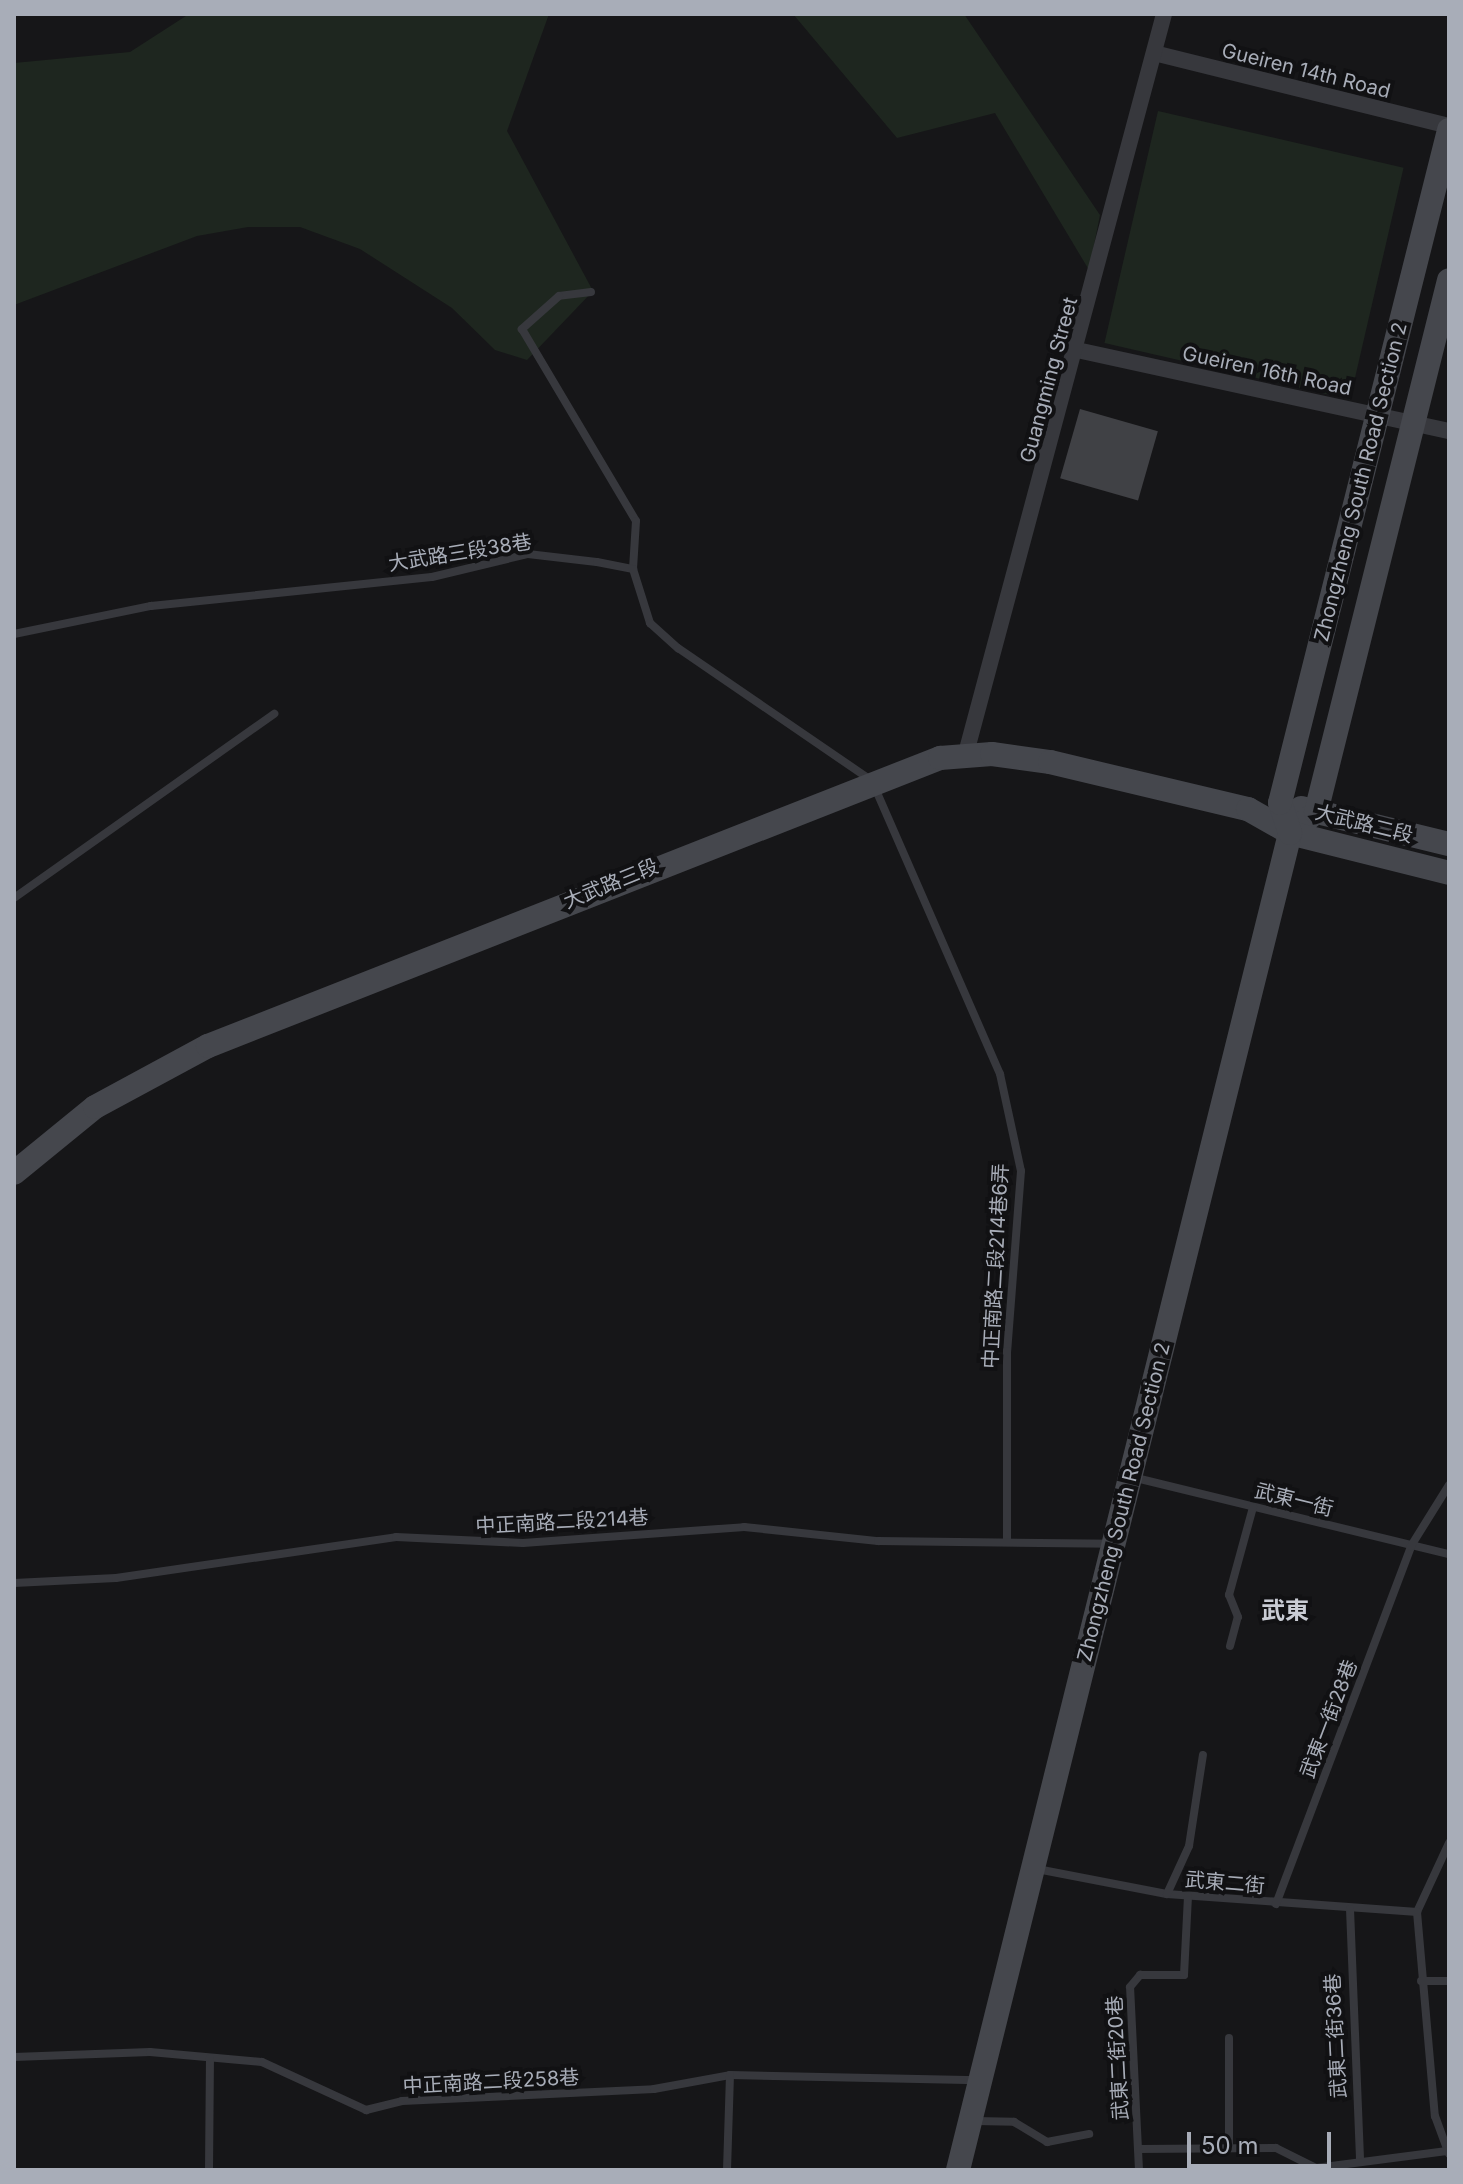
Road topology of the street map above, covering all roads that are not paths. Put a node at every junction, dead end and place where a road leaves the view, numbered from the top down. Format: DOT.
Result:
graph roads {
  1 [pos="1164,14"];
  2 [pos="1154,53"];
  3 [pos="1449,128"];
  4 [pos="1449,280"];
  5 [pos="591,292"];
  6 [pos="1077,350"];
  7 [pos="1378,415"];
  8 [pos="1414,422"];
  9 [pos="1449,431"];
  10 [pos="633,569"];
  11 [pos="14,634"];
  12 [pos="274,714"];
  13 [pos="966,753"];
  14 [pos="872,781"];
  15 [pos="1280,803"];
  16 [pos="1248,809"];
  17 [pos="1316,812"];
  18 [pos="1290,833"];
  19 [pos="1449,844"];
  20 [pos="1449,873"];
  21 [pos="14,898"];
  22 [pos="14,1173"];
  23 [pos="1131,1477"];
  24 [pos="1449,1485"];
  25 [pos="1253,1507"];
  26 [pos="1007,1542"];
  27 [pos="1114,1544"];
  28 [pos="1411,1546"];
  29 [pos="1449,1554"];
  30 [pos="14,1583"];
  31 [pos="1230,1646"];
  32 [pos="1203,1755"];
  33 [pos="1449,1843"];
  34 [pos="1032,1868"];
  35 [pos="1167,1894"];
  36 [pos="1188,1896"];
  37 [pos="1276,1904"];
  38 [pos="1350,1909"];
  39 [pos="1417,1912"];
  40 [pos="1421,1981"];
  41 [pos="1449,1981"];
  42 [pos="1229,2038"];
  43 [pos="14,2057"];
  44 [pos="210,2058"];
  45 [pos="730,2075"];
  46 [pos="980,2080"];
  47 [pos="971,2120"];
  48 [pos="1089,2134"];
  49 [pos="1229,2145"];
  50 [pos="1138,2149"];
  51 [pos="1448,2153"];
  52 [pos="1360,2161"];
  53 [pos="1337,2166"];
  54 [pos="209,2170"];
  55 [pos="727,2170"];
  56 [pos="958,2170"];
  57 [pos="1139,2170"];
  1 -- 2 [label="street, Guangming Street"];
  2 -- 3 [label="street, Gueiren 14th Road"];
  2 -- 6 [label="street, Guangming Street"];
  3 -- 7 [label="street, Zhongzheng South Road Section 2"];
  4 -- 8 [label="street, Zhongzheng South Road Section 2"];
  5 -- 10 [label="lane"];
  6 -- 7 [label="street, Gueiren 16th Road"];
  6 -- 13 [label="street, Guangming Street"];
  7 -- 8 [label="street, Gueiren 16th Road"];
  7 -- 15 [label="street, Zhongzheng South Road Section 2"];
  8 -- 9 [label="street, Gueiren 16th Road"];
  8 -- 17 [label="street, Zhongzheng South Road Section 2"];
  10 -- 11 [label="lane, 大武路三段38巷"];
  10 -- 14 [label="lane"];
  12 -- 21 [label="lane"];
  13 -- 14 [label="street, 大武路三段"];
  13 -- 16 [label="street, 大武路三段"];
  14 -- 22 [label="street, 大武路三段"];
  14 -- 26 [label="lane, 中正南路二段214巷6弄"];
  15 -- 16 [label="street, 大武路三段"];
  15 -- 17 [label="street, 大武路二段"];
  15 -- 18 [label="street"];
  16 -- 18 [label="street, 大武路三段"];
  17 -- 18 [label="street"];
  17 -- 19 [label="street, 大武路二段"];
  18 -- 20 [label="street, 大武路二段"];
  18 -- 23 [label="street, Zhongzheng South Road Section 2"];
  23 -- 25 [label="lane, 武東一街"];
  23 -- 27 [label="street, Zhongzheng South Road Section 2"];
  24 -- 28 [label="lane, 武東一街28巷"];
  25 -- 28 [label="lane, 武東一街"];
  25 -- 31 [label="lane"];
  26 -- 27 [label="lane, 中正南路二段214巷"];
  26 -- 30 [label="lane, 中正南路二段214巷"];
  27 -- 34 [label="street, Zhongzheng South Road Section 2"];
  28 -- 29 [label="lane, 武東一街"];
  28 -- 37 [label="lane, 武東一街28巷"];
  32 -- 35 [label="lane"];
  33 -- 39 [label="lane"];
  34 -- 35 [label="lane, 武東二街"];
  34 -- 46 [label="street, Zhongzheng South Road Section 2"];
  35 -- 36 [label="lane, 武東二街"];
  36 -- 37 [label="lane, 武東二街"];
  36 -- 50 [label="lane, 武東二街20巷"];
  37 -- 38 [label="lane, 武東二街"];
  38 -- 39 [label="lane, 武東二街"];
  38 -- 52 [label="lane, 武東二街36巷"];
  39 -- 40 [label="lane"];
  40 -- 41 [label="lane"];
  40 -- 51 [label="lane"];
  42 -- 49 [label="lane"];
  43 -- 44 [label="lane, 中正南路二段258巷"];
  44 -- 45 [label="lane, 中正南路二段258巷"];
  44 -- 54 [label="lane"];
  45 -- 46 [label="lane, 中正南路二段258巷"];
  45 -- 55 [label="lane"];
  46 -- 47 [label="street, Zhongzheng South Road Section 2"];
  47 -- 48 [label="lane"];
  47 -- 56 [label="street, Zhongzheng South Road Section 2"];
  49 -- 50 [label="lane"];
  49 -- 53 [label="lane"];
  50 -- 57 [label="lane, 武東二街20巷"];
  51 -- 52 [label="lane"];
  52 -- 53 [label="lane"];
}
